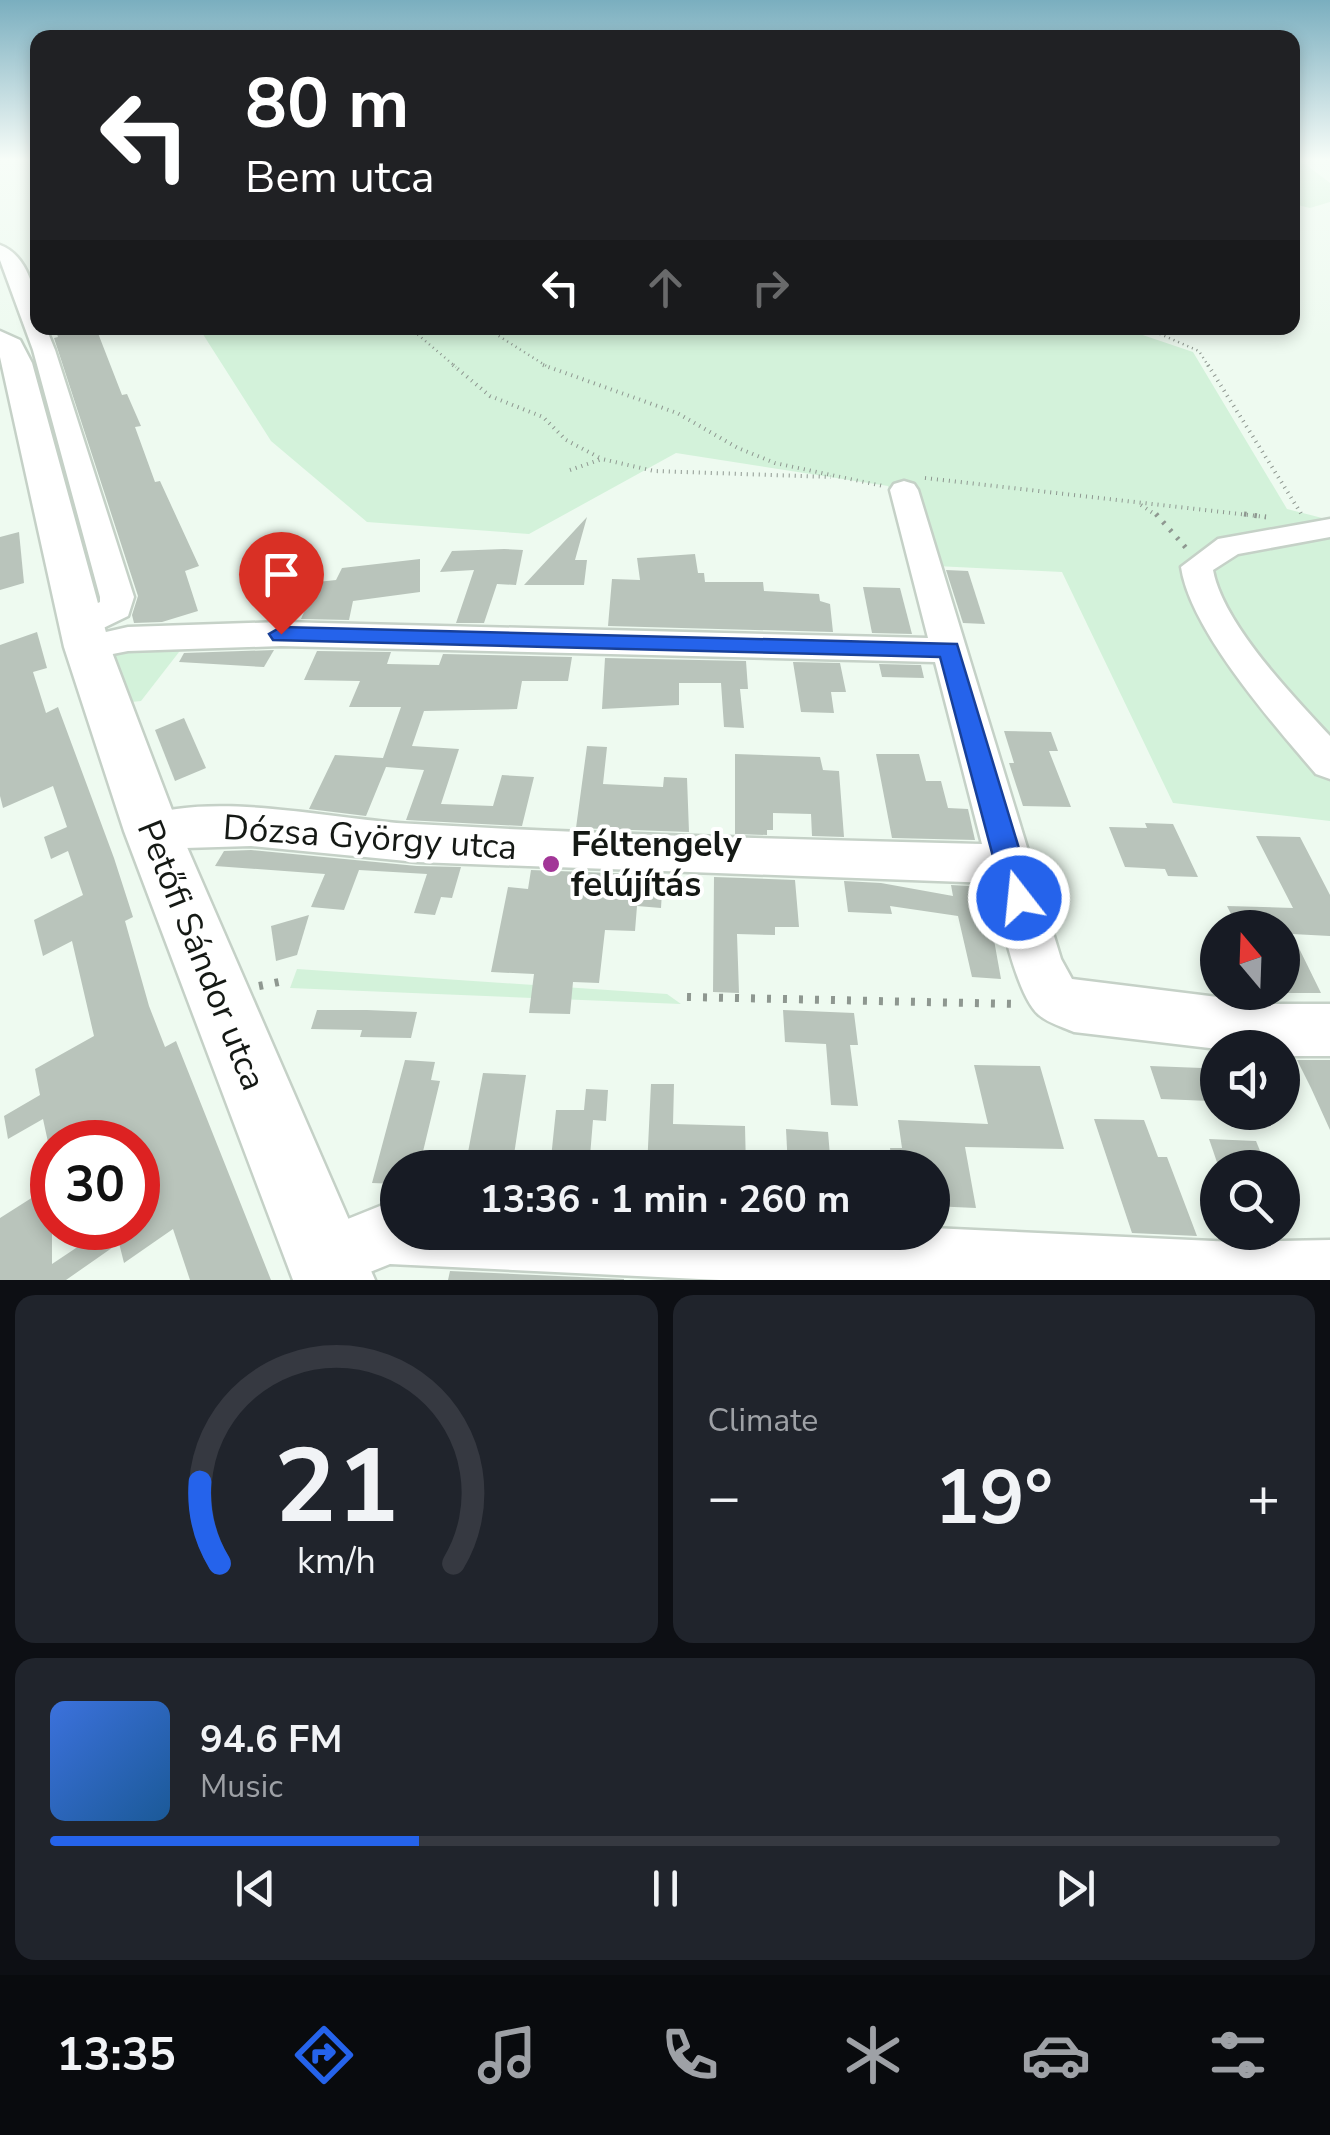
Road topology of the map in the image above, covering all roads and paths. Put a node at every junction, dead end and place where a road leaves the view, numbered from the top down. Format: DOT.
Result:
graph roads {
  1 [pos="16,256"];
  2 [pos="30,303"];
  3 [pos="40,335"];
  4 [pos="418,335"];
  5 [pos="495,335"];
  6 [pos="1162,335"];
  7 [pos="0,339"];
  8 [pos="602,459"];
  9 [pos="570,470"];
  10 [pos="844,478"];
  11 [pos="904,490"];
  12 [pos="1133,502"];
  13 [pos="1321,530"];
  14 [pos="1196,567"];
  15 [pos="84,636"];
  16 [pos="949,650"];
  17 [pos="1330,763"];
  18 [pos="152,831"];
  19 [pos="1009,864"];
  20 [pos="1054,996"];
  21 [pos="687,998"];
  22 [pos="1330,1030"];
  23 [pos="330,1269"];
  24 [pos="1330,1272"];
  1 -- 2 [label="street"];
  3 -- 15 [label="street"];
  4 -- 8 [label="path"];
  5 -- 10 [label="path"];
  6 -- 13 [label="path"];
  7 -- 15 [label="main road, Petőfi Sándor utca"];
  8 -- 9 [label="path"];
  8 -- 10 [label="path"];
  10 -- 11 [label="path"];
  11 -- 12 [label="path"];
  11 -- 16 [label="street"];
  12 -- 13 [label="path"];
  12 -- 14 [label="path"];
  13 -- 14 [label="street"];
  14 -- 17 [label="street"];
  15 -- 16 [label="street"];
  15 -- 18 [label="main road, Petőfi Sándor utca"];
  16 -- 19 [label="street"];
  18 -- 19 [label="street, Dózsa György utca"];
  18 -- 23 [label="main road, Petőfi Sándor utca"];
  19 -- 20 [label="street"];
  20 -- 21 [label="path"];
  20 -- 22 [label="street"];
  23 -- 24 [label="street"];
}
